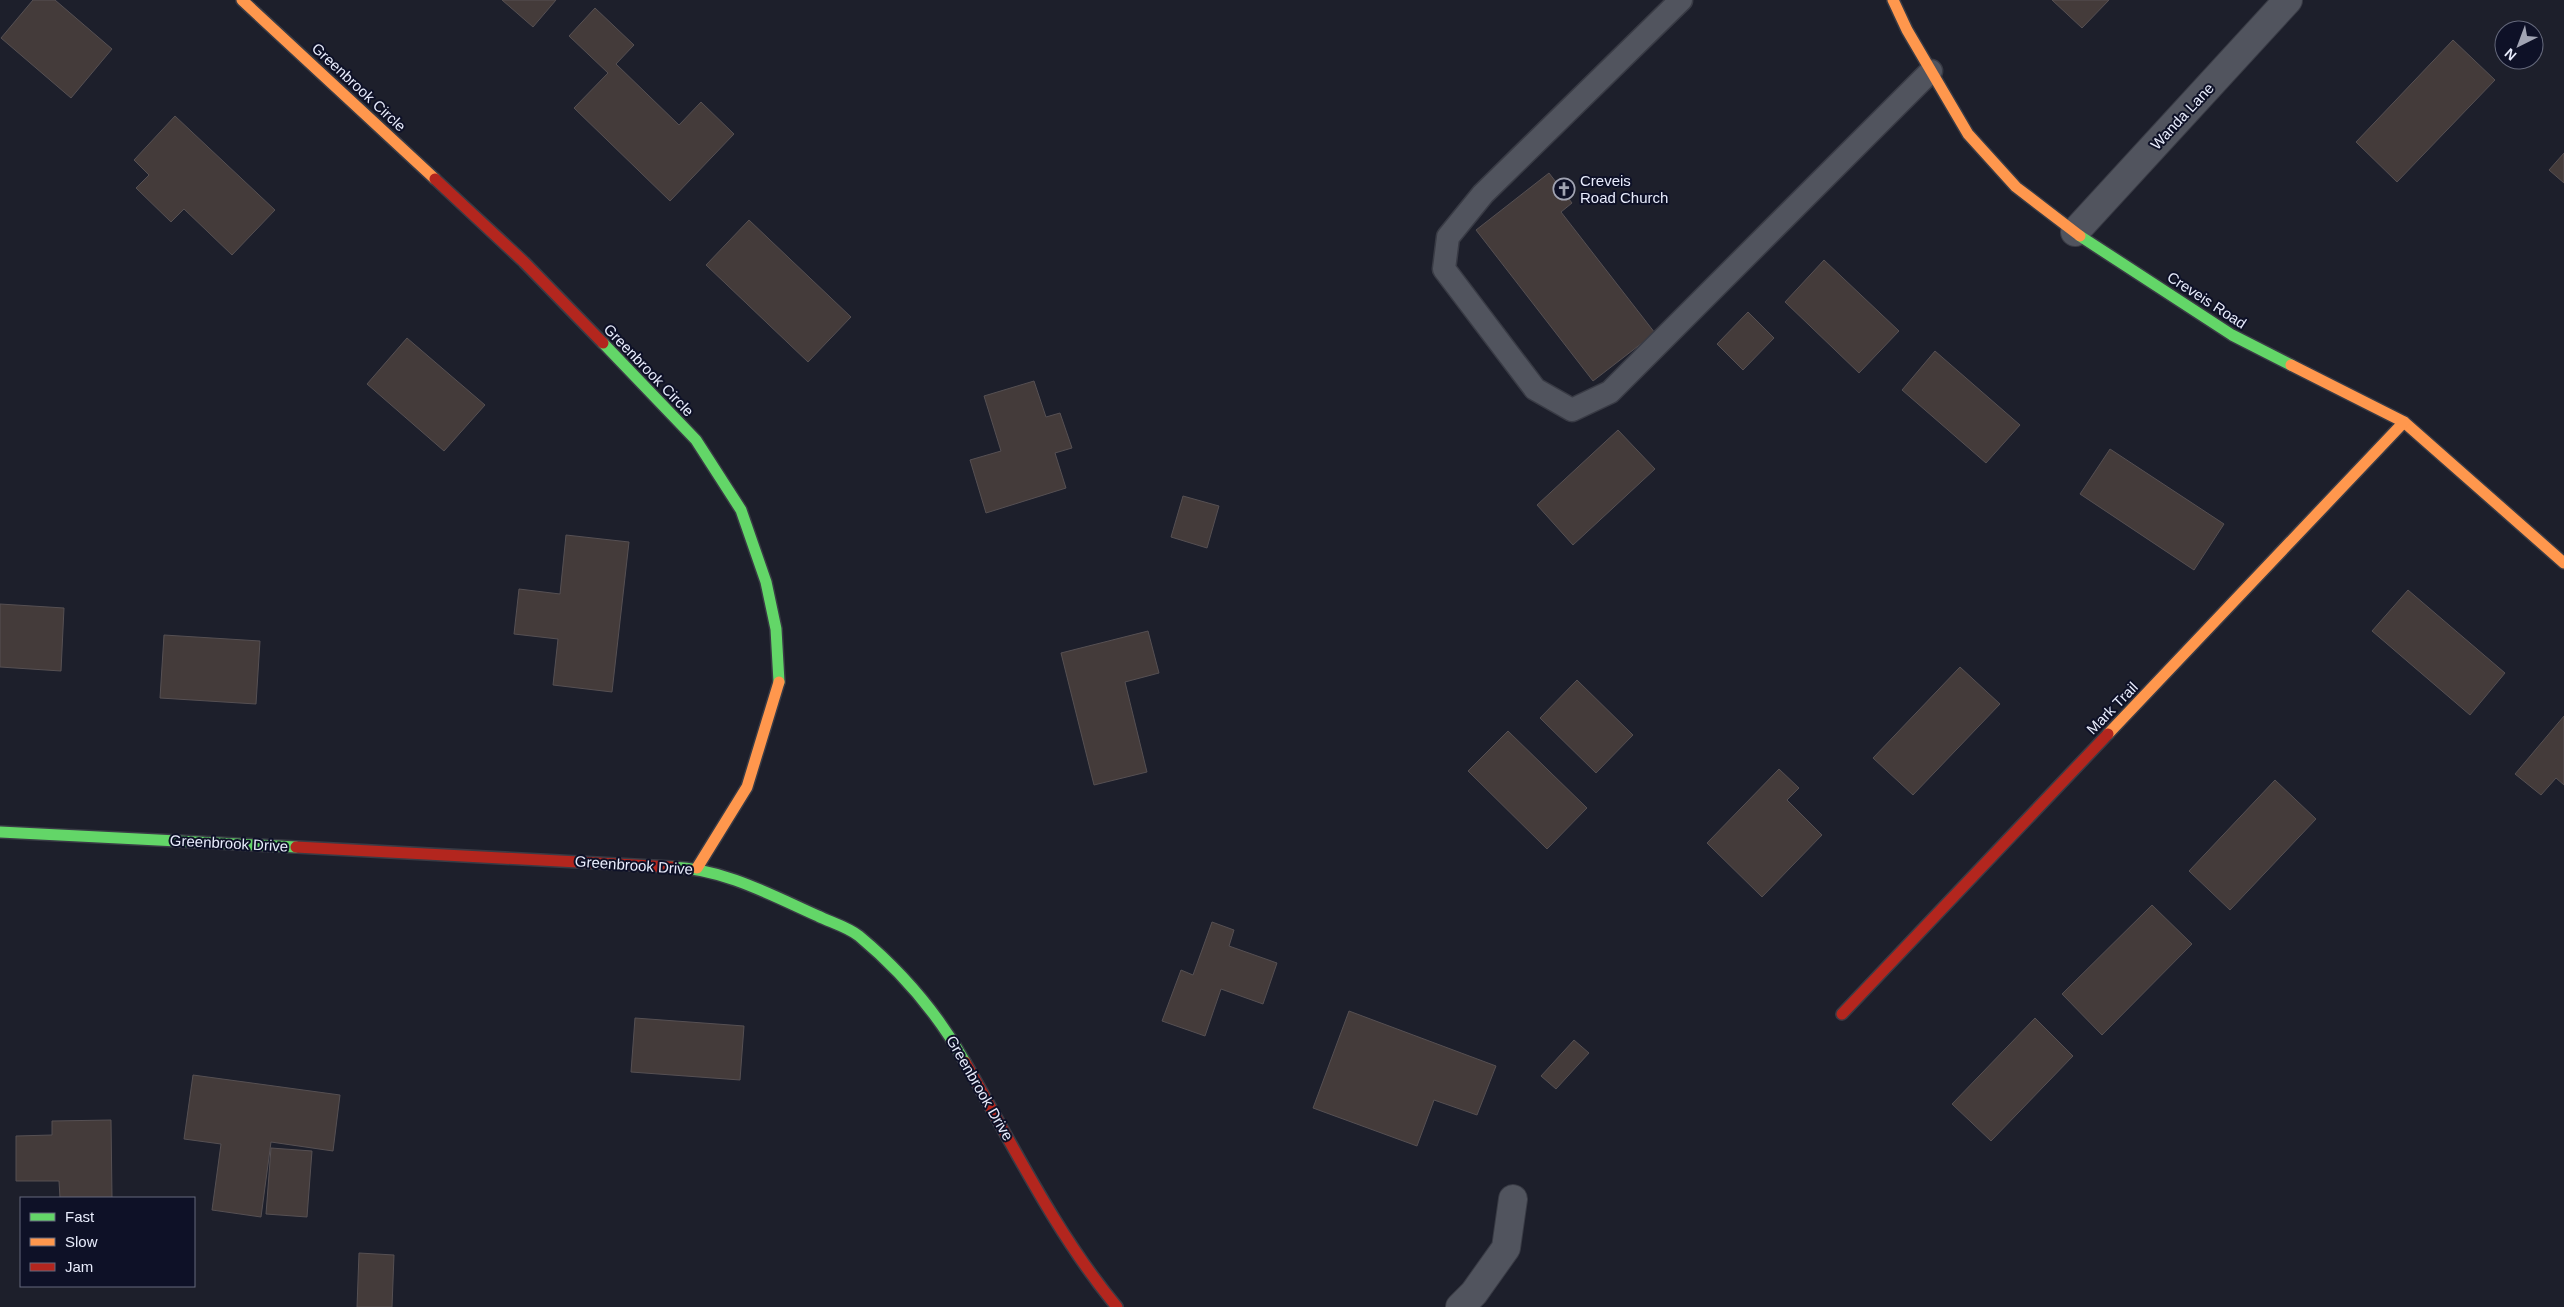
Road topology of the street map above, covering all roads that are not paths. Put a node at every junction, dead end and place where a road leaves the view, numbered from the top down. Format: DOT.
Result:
graph roads {
  1 [pos="242,0"];
  2 [pos="1681,0"];
  3 [pos="1893,0"];
  4 [pos="2288,0"];
  5 [pos="1931,71"];
  6 [pos="2075,232"];
  7 [pos="2404,422"];
  8 [pos="2564,563"];
  9 [pos="0,832"];
  10 [pos="696,868"];
  11 [pos="1842,1014"];
  12 [pos="1513,1199"];
  13 [pos="1117,1307"];
  14 [pos="1460,1307"];
  1 -- 10 [label="street, Greenbrook Circle"];
  2 -- 5 [label="lane"];
  3 -- 5 [label="street, Creveis Road"];
  4 -- 6 [label="street, Wanda Lane"];
  5 -- 6 [label="street, Creveis Road"];
  6 -- 7 [label="street, Creveis Road"];
  7 -- 8 [label="street, Creveis Road"];
  7 -- 11 [label="street, Mark Trail"];
  9 -- 10 [label="street, Greenbrook Drive"];
  10 -- 13 [label="street, Greenbrook Drive"];
  12 -- 14 [label="street"];
}
